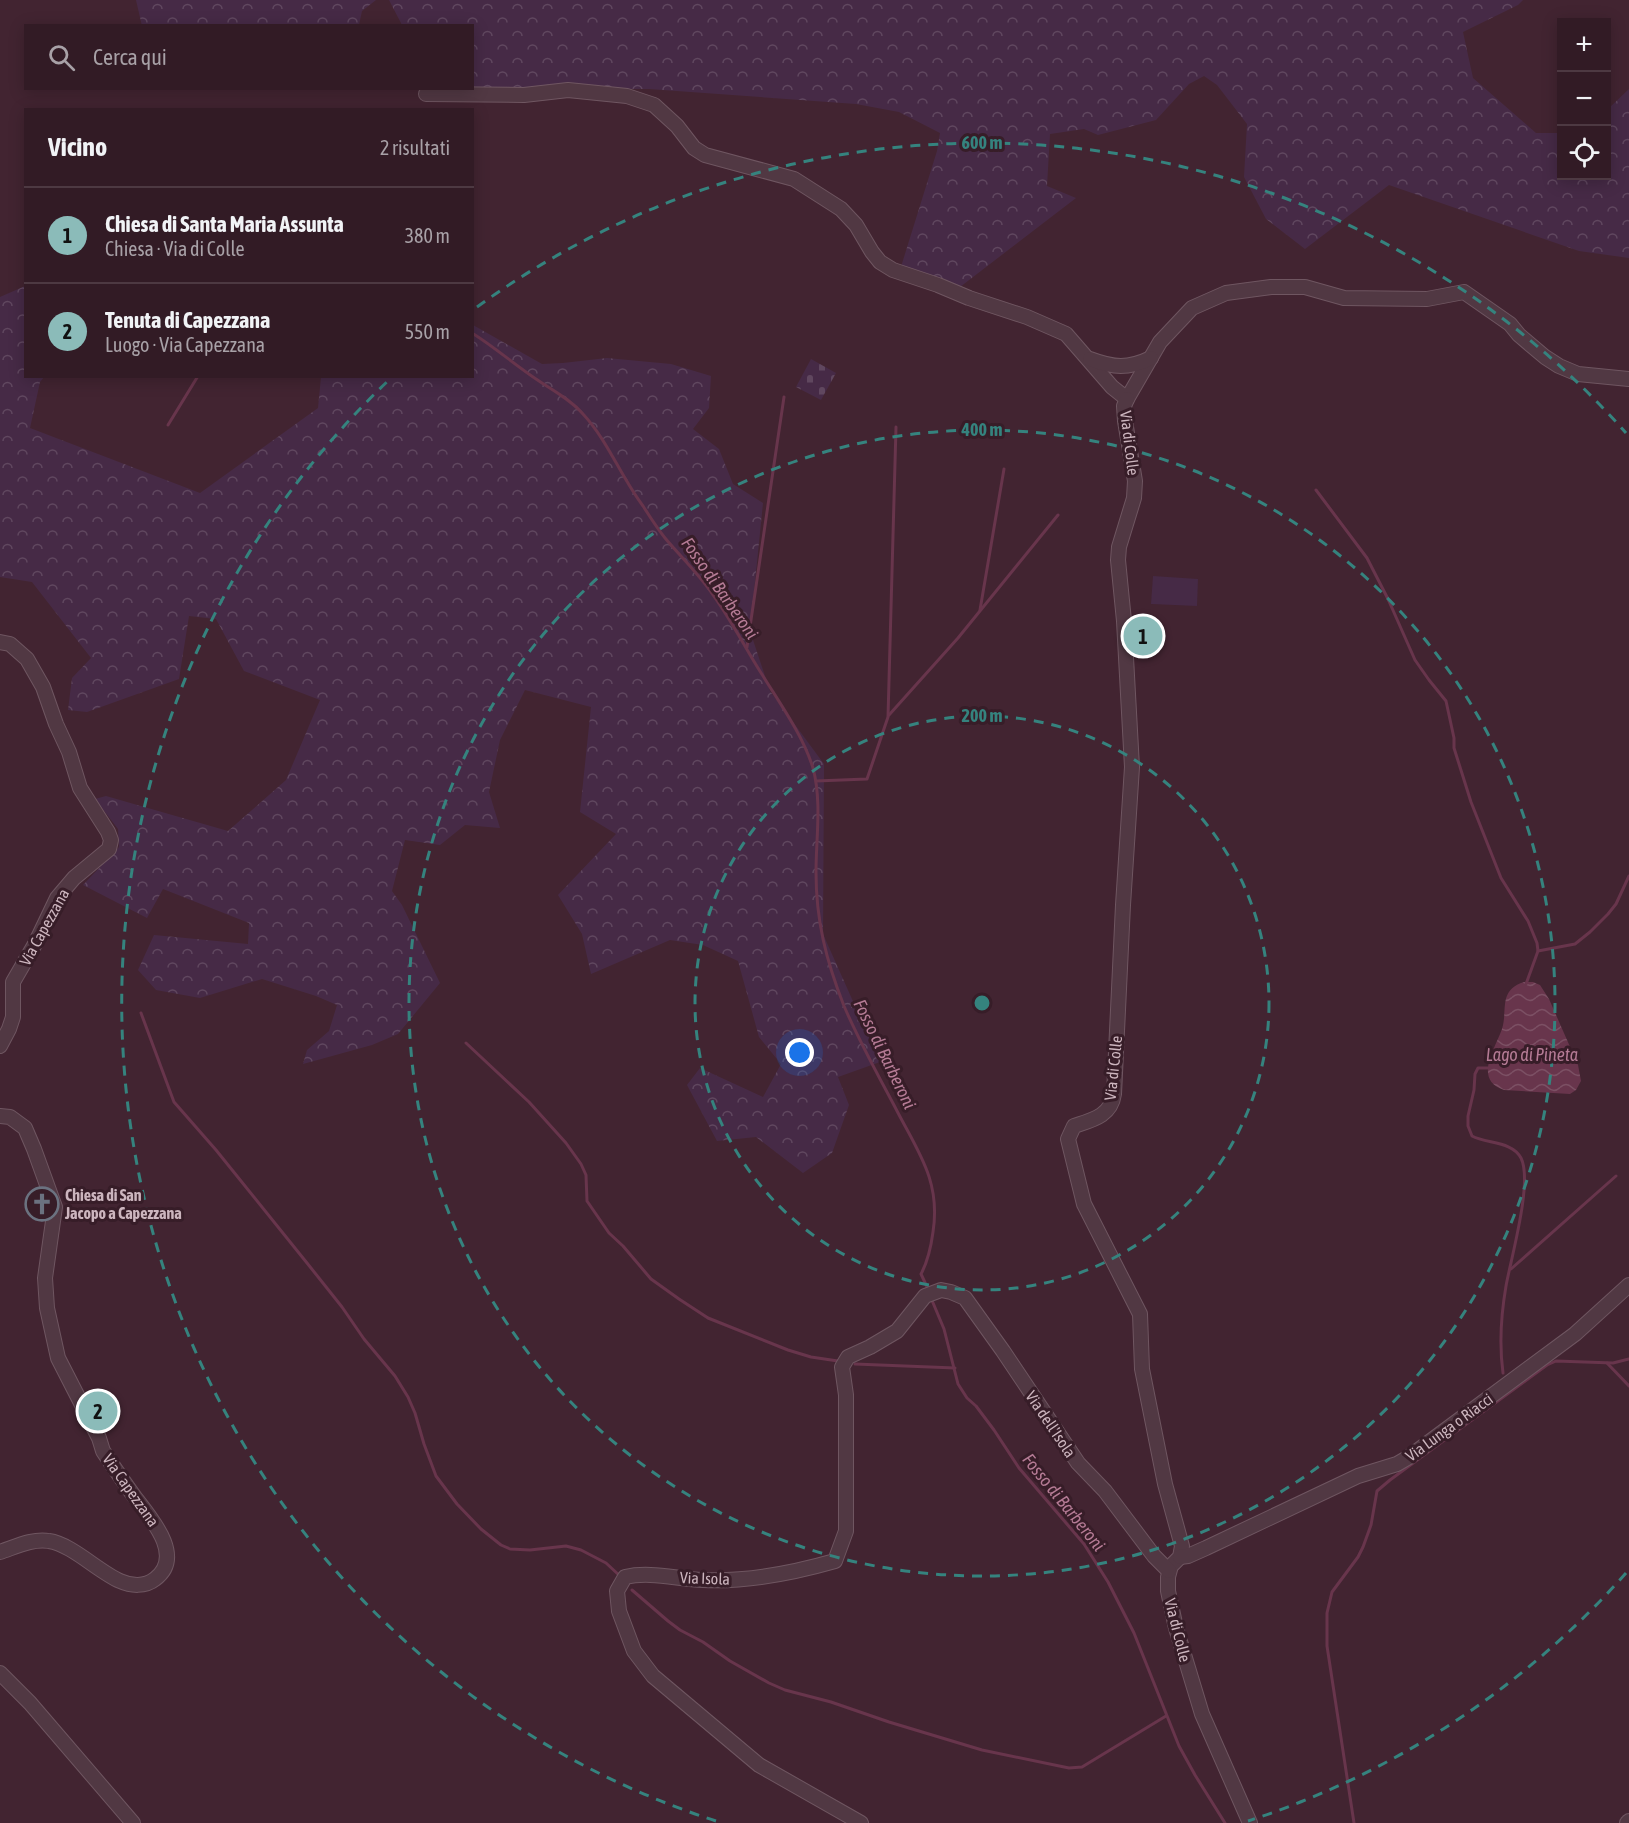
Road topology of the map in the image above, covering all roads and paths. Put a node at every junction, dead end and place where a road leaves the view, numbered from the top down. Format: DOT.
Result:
graph roads {
  1 [pos="426,94"];
  2 [pos="1151,358"];
  3 [pos="1089,359"];
  4 [pos="1629,379"];
  5 [pos="1126,399"];
  6 [pos="0,642"];
  7 [pos="0,1046"];
  8 [pos="0,1116"];
  9 [pos="1629,1285"];
  10 [pos="931,1294"];
  11 [pos="0,1552"];
  12 [pos="1179,1557"];
  13 [pos="1169,1571"];
  14 [pos="0,1673"];
  15 [pos="133,1823"];
  16 [pos="861,1823"];
  17 [pos="1250,1823"];
  1 -- 3 [label="street"];
  2 -- 3 [label="street"];
  2 -- 4 [label="street"];
  2 -- 5 [label="street"];
  3 -- 5 [label="street"];
  5 -- 12 [label="street, Via di Colle"];
  6 -- 7 [label="street, Via Capezzana"];
  8 -- 11 [label="street, Via Capezzana"];
  9 -- 12 [label="street, Via Lunga o Riacci"];
  10 -- 13 [label="street, Via dell'Isola"];
  10 -- 16 [label="street, Via Isola"];
  12 -- 13 [label="street"];
  13 -- 17 [label="street, Via di Colle"];
  14 -- 15 [label="street"];
}
